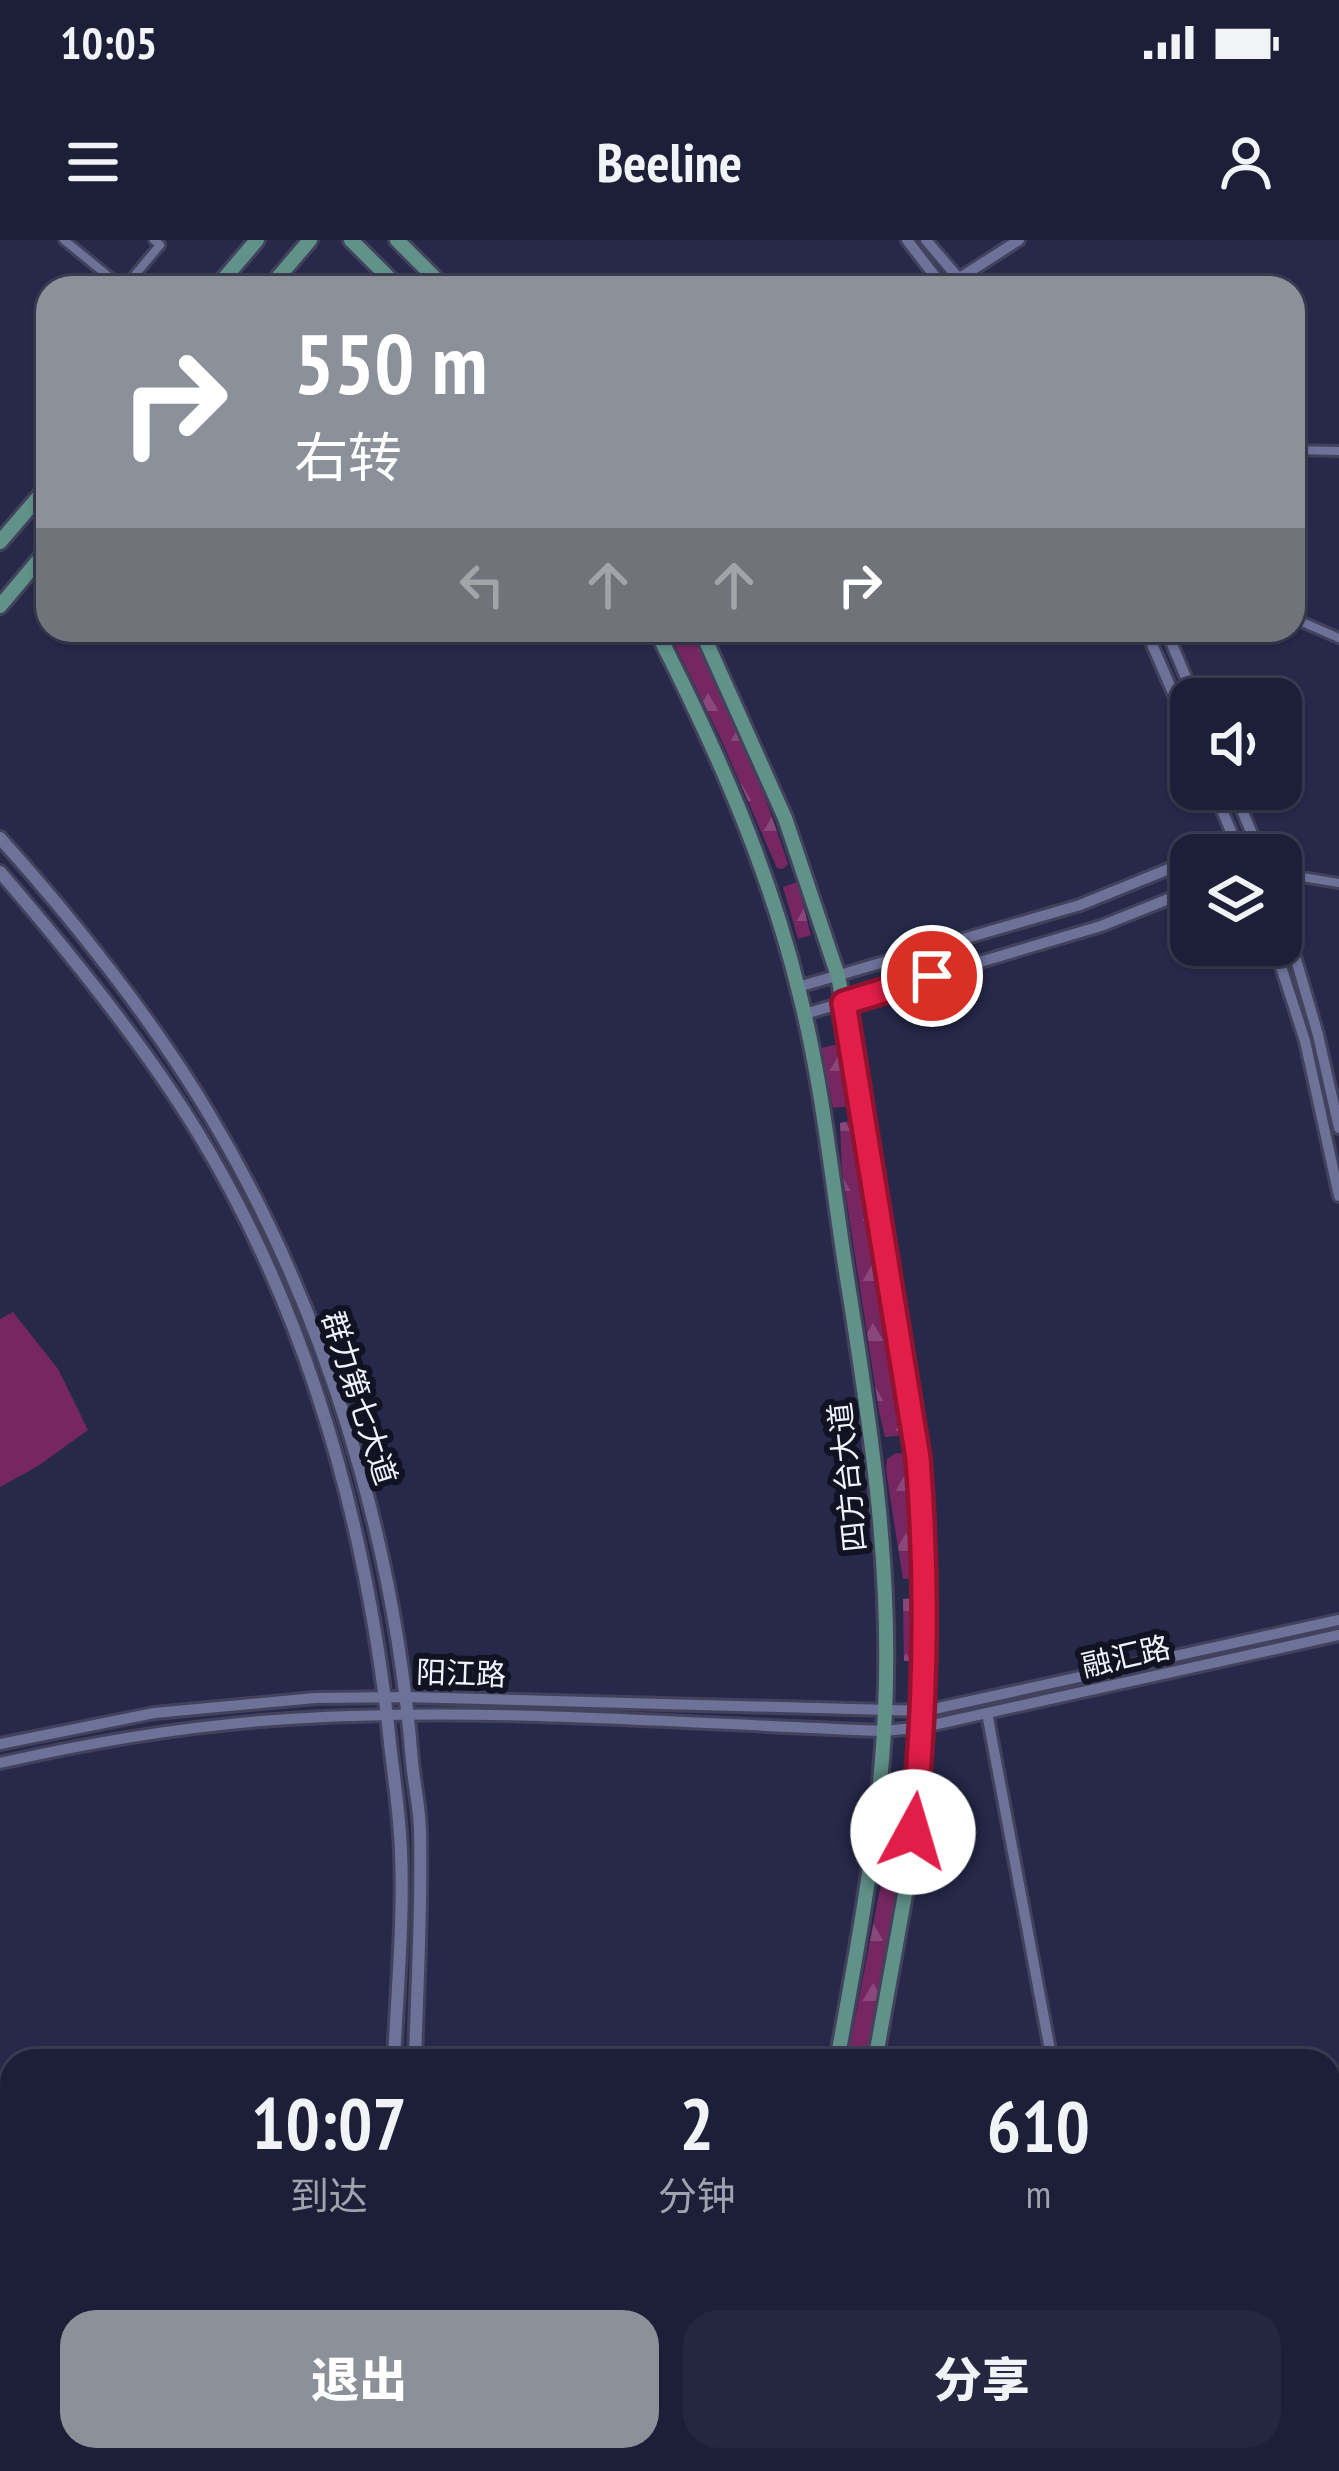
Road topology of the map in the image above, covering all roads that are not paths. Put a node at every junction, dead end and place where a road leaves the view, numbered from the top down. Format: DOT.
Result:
graph roads {
  1 [pos="64,240"];
  2 [pos="257,240"];
  3 [pos="310,240"];
  4 [pos="351,240"];
  5 [pos="397,240"];
  6 [pos="907,240"];
  7 [pos="926,240"];
  8 [pos="1019,240"];
  9 [pos="159,242"];
  10 [pos="108,276"];
  11 [pos="132,276"];
  12 [pos="226,276"];
  13 [pos="279,276"];
  14 [pos="386,276"];
  15 [pos="433,276"];
  16 [pos="935,276"];
  17 [pos="958,276"];
  18 [pos="973,276"];
  19 [pos="1305,450"];
  20 [pos="1339,451"];
  21 [pos="36,500"];
  22 [pos="0,542"];
  23 [pos="36,563"];
  24 [pos="0,606"];
  25 [pos="1305,623"];
  26 [pos="1339,638"];
  27 [pos="662,642"];
  28 [pos="706,642"];
  29 [pos="1151,642"];
  30 [pos="1171,642"];
  31 [pos="1187,678"];
  32 [pos="1170,686"];
  33 [pos="1242,810"];
  34 [pos="1251,833"];
  35 [pos="0,838"];
  36 [pos="1170,869"];
  37 [pos="0,872"];
  38 [pos="1302,877"];
  39 [pos="1339,883"];
  40 [pos="1170,898"];
  41 [pos="1281,966"];
  42 [pos="1298,966"];
  43 [pos="838,976"];
  44 [pos="798,987"];
  45 [pos="844,1003"];
  46 [pos="805,1014"];
  47 [pos="1339,1128"];
  48 [pos="1339,1196"];
  49 [pos="1339,1620"];
  50 [pos="1339,1635"];
  51 [pos="406,1696"];
  52 [pos="386,1697"];
  53 [pos="885,1712"];
  54 [pos="987,1713"];
  55 [pos="409,1715"];
  56 [pos="388,1716"];
  57 [pos="924,1719"];
  58 [pos="884,1731"];
  59 [pos="0,1744"];
  60 [pos="0,1763"];
  61 [pos="394,2049"];
  62 [pos="415,2049"];
  63 [pos="839,2049"];
  64 [pos="877,2049"];
  65 [pos="1050,2049"];
  1 -- 10 [label="street"];
  2 -- 12 [label="main road"];
  3 -- 13 [label="main road"];
  4 -- 14 [label="main road"];
  5 -- 15 [label="main road"];
  6 -- 16 [label="street"];
  7 -- 17 [label="street"];
  8 -- 18 [label="street"];
  9 -- 11 [label="street"];
  19 -- 20 [label="street"];
  21 -- 22 [label="main road"];
  23 -- 24 [label="main road"];
  25 -- 26 [label="street"];
  27 -- 44 [label="main road, 四方台大道"];
  28 -- 43 [label="main road"];
  29 -- 32 [label="street"];
  30 -- 31 [label="street"];
  33 -- 34 [label="street"];
  35 -- 51 [label="main road, 群力第七大道"];
  36 -- 43 [label="street"];
  37 -- 52 [label="main road, 群力第七大道"];
  38 -- 39 [label="street"];
  40 -- 45 [label="street"];
  41 -- 48 [label="street"];
  42 -- 47 [label="street"];
  43 -- 44 [label="street"];
  43 -- 45 [label="main road"];
  44 -- 46 [label="main road, 四方台大道"];
  45 -- 46 [label="street"];
  45 -- 57 [label="main road"];
  46 -- 53 [label="main road, 四方台大道"];
  49 -- 57 [label="street, 融汇路"];
  50 -- 54 [label="street, 融汇路"];
  51 -- 52 [label="street, 阳江路"];
  51 -- 53 [label="street, 阳江路"];
  51 -- 55 [label="main road, 群力第七大道"];
  52 -- 56 [label="main road, 群力第七大道"];
  52 -- 59 [label="street, 阳江路"];
  53 -- 57 [label="street, 阳江路"];
  53 -- 58 [label="main road, 四方台大道"];
  54 -- 57 [label="street, 融汇路"];
  54 -- 65 [label="street"];
  55 -- 56 [label="street, 阳江路"];
  55 -- 58 [label="street, 阳江路"];
  55 -- 62 [label="main road, 群力第七大道"];
  56 -- 60 [label="street, 阳江路"];
  56 -- 61 [label="main road, 群力第七大道"];
  57 -- 58 [label="street, 阳江路"];
  57 -- 64 [label="main road"];
  58 -- 63 [label="main road, 四方台大道"];
}
